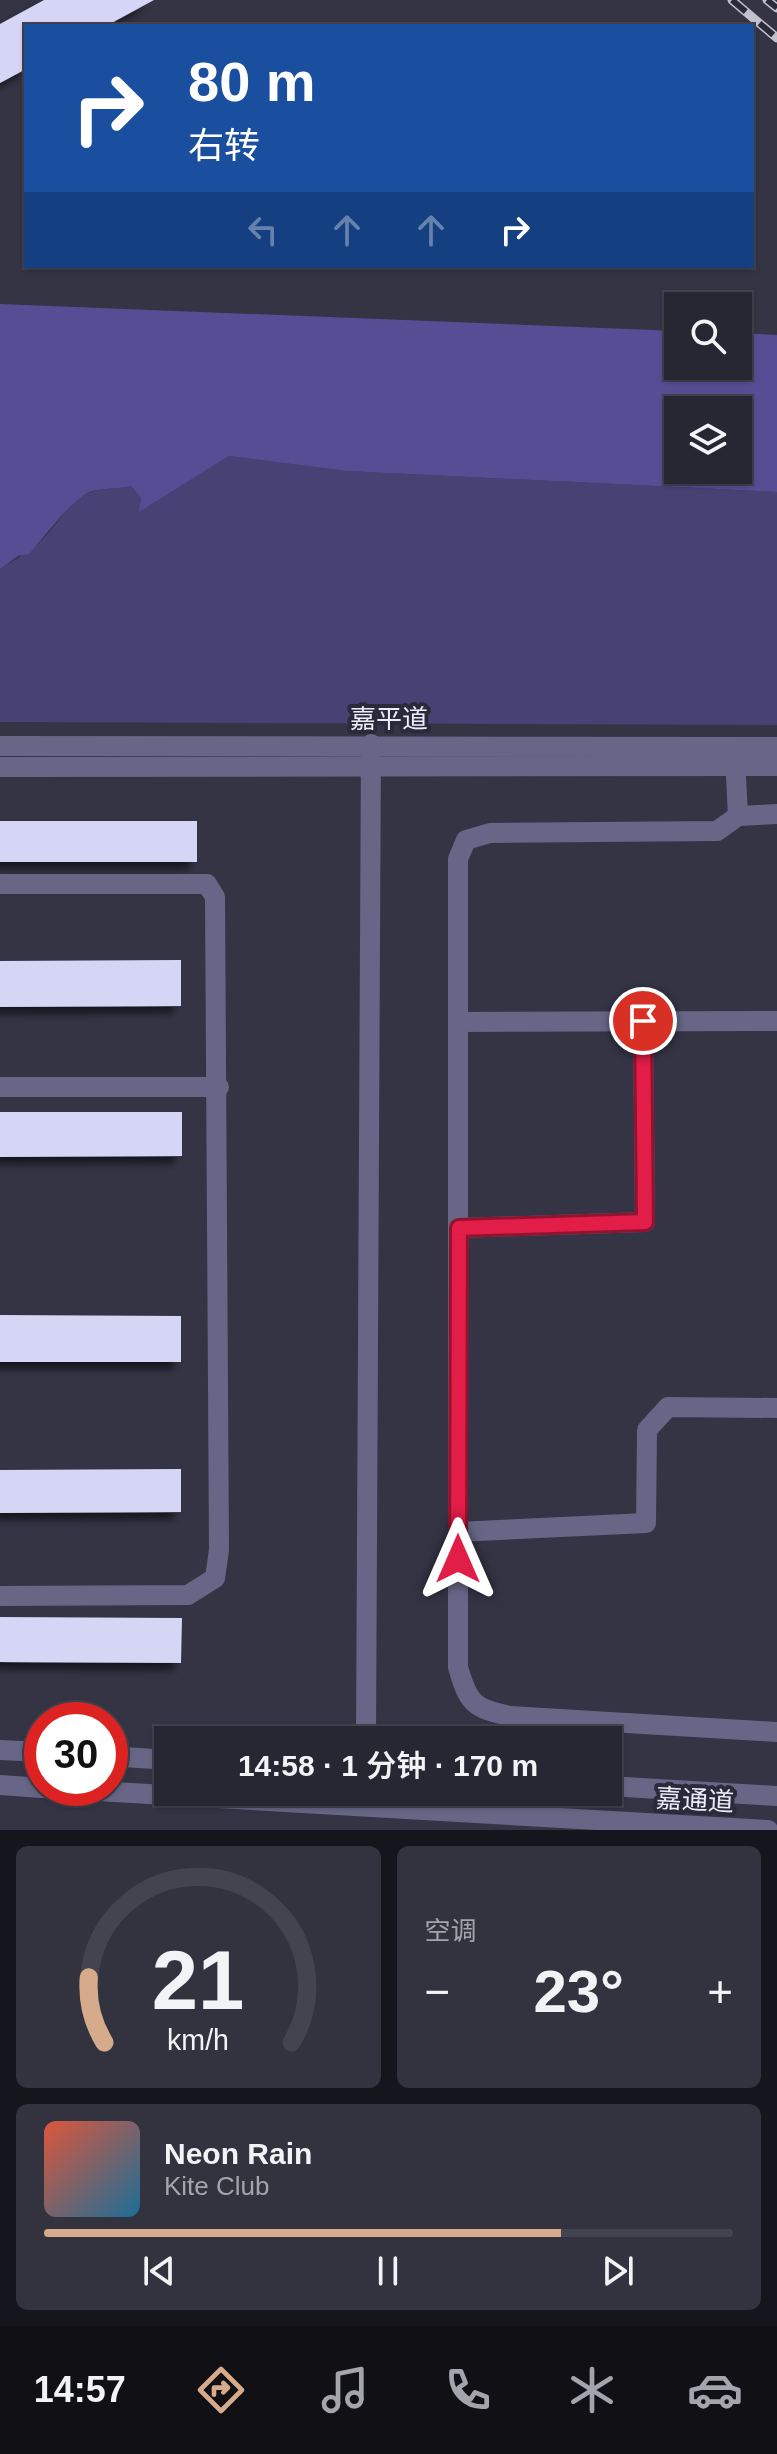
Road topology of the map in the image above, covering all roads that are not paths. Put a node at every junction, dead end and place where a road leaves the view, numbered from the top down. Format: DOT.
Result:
graph roads {
  1 [pos="371,744"];
  2 [pos="0,746"];
  3 [pos="777,747"];
  4 [pos="735,757"];
  5 [pos="370,766"];
  6 [pos="777,766"];
  7 [pos="0,767"];
  8 [pos="777,814"];
  9 [pos="738,816"];
  10 [pos="0,884"];
  11 [pos="643,1021"];
  12 [pos="777,1021"];
  13 [pos="459,1022"];
  14 [pos="0,1087"];
  15 [pos="219,1087"];
  16 [pos="459,1228"];
  17 [pos="777,1408"];
  18 [pos="458,1532"];
  19 [pos="0,1596"];
  20 [pos="366,1726"];
  21 [pos="777,1732"];
  22 [pos="0,1750"];
  23 [pos="24,1751"];
  24 [pos="128,1757"];
  25 [pos="154,1759"];
  26 [pos="0,1785"];
  27 [pos="24,1787"];
  28 [pos="622,1787"];
  29 [pos="128,1791"];
  30 [pos="154,1792"];
  31 [pos="777,1796"];
  32 [pos="444,1806"];
  33 [pos="768,1830"];
  1 -- 2 [label="street, 嘉平道"];
  1 -- 4 [label="street, 嘉平道"];
  1 -- 5 [label="street"];
  3 -- 4 [label="street, 嘉平道"];
  4 -- 5 [label="street, 嘉平道"];
  4 -- 6 [label="street, 嘉平道"];
  4 -- 9 [label="street"];
  5 -- 7 [label="street, 嘉平道"];
  5 -- 20 [label="street"];
  8 -- 9 [label="street"];
  9 -- 13 [label="street"];
  10 -- 15 [label="street"];
  11 -- 12 [label="street"];
  11 -- 13 [label="street"];
  11 -- 16 [label="street"];
  13 -- 16 [label="street"];
  14 -- 15 [label="street"];
  15 -- 19 [label="street"];
  16 -- 18 [label="street"];
  17 -- 18 [label="street"];
  18 -- 21 [label="street"];
  22 -- 23 [label="street"];
  24 -- 25 [label="street"];
  26 -- 27 [label="street, 嘉通道"];
  28 -- 31 [label="street, 嘉通道"];
  29 -- 30 [label="street, 嘉通道"];
  32 -- 33 [label="street, 嘉通道"];
}
